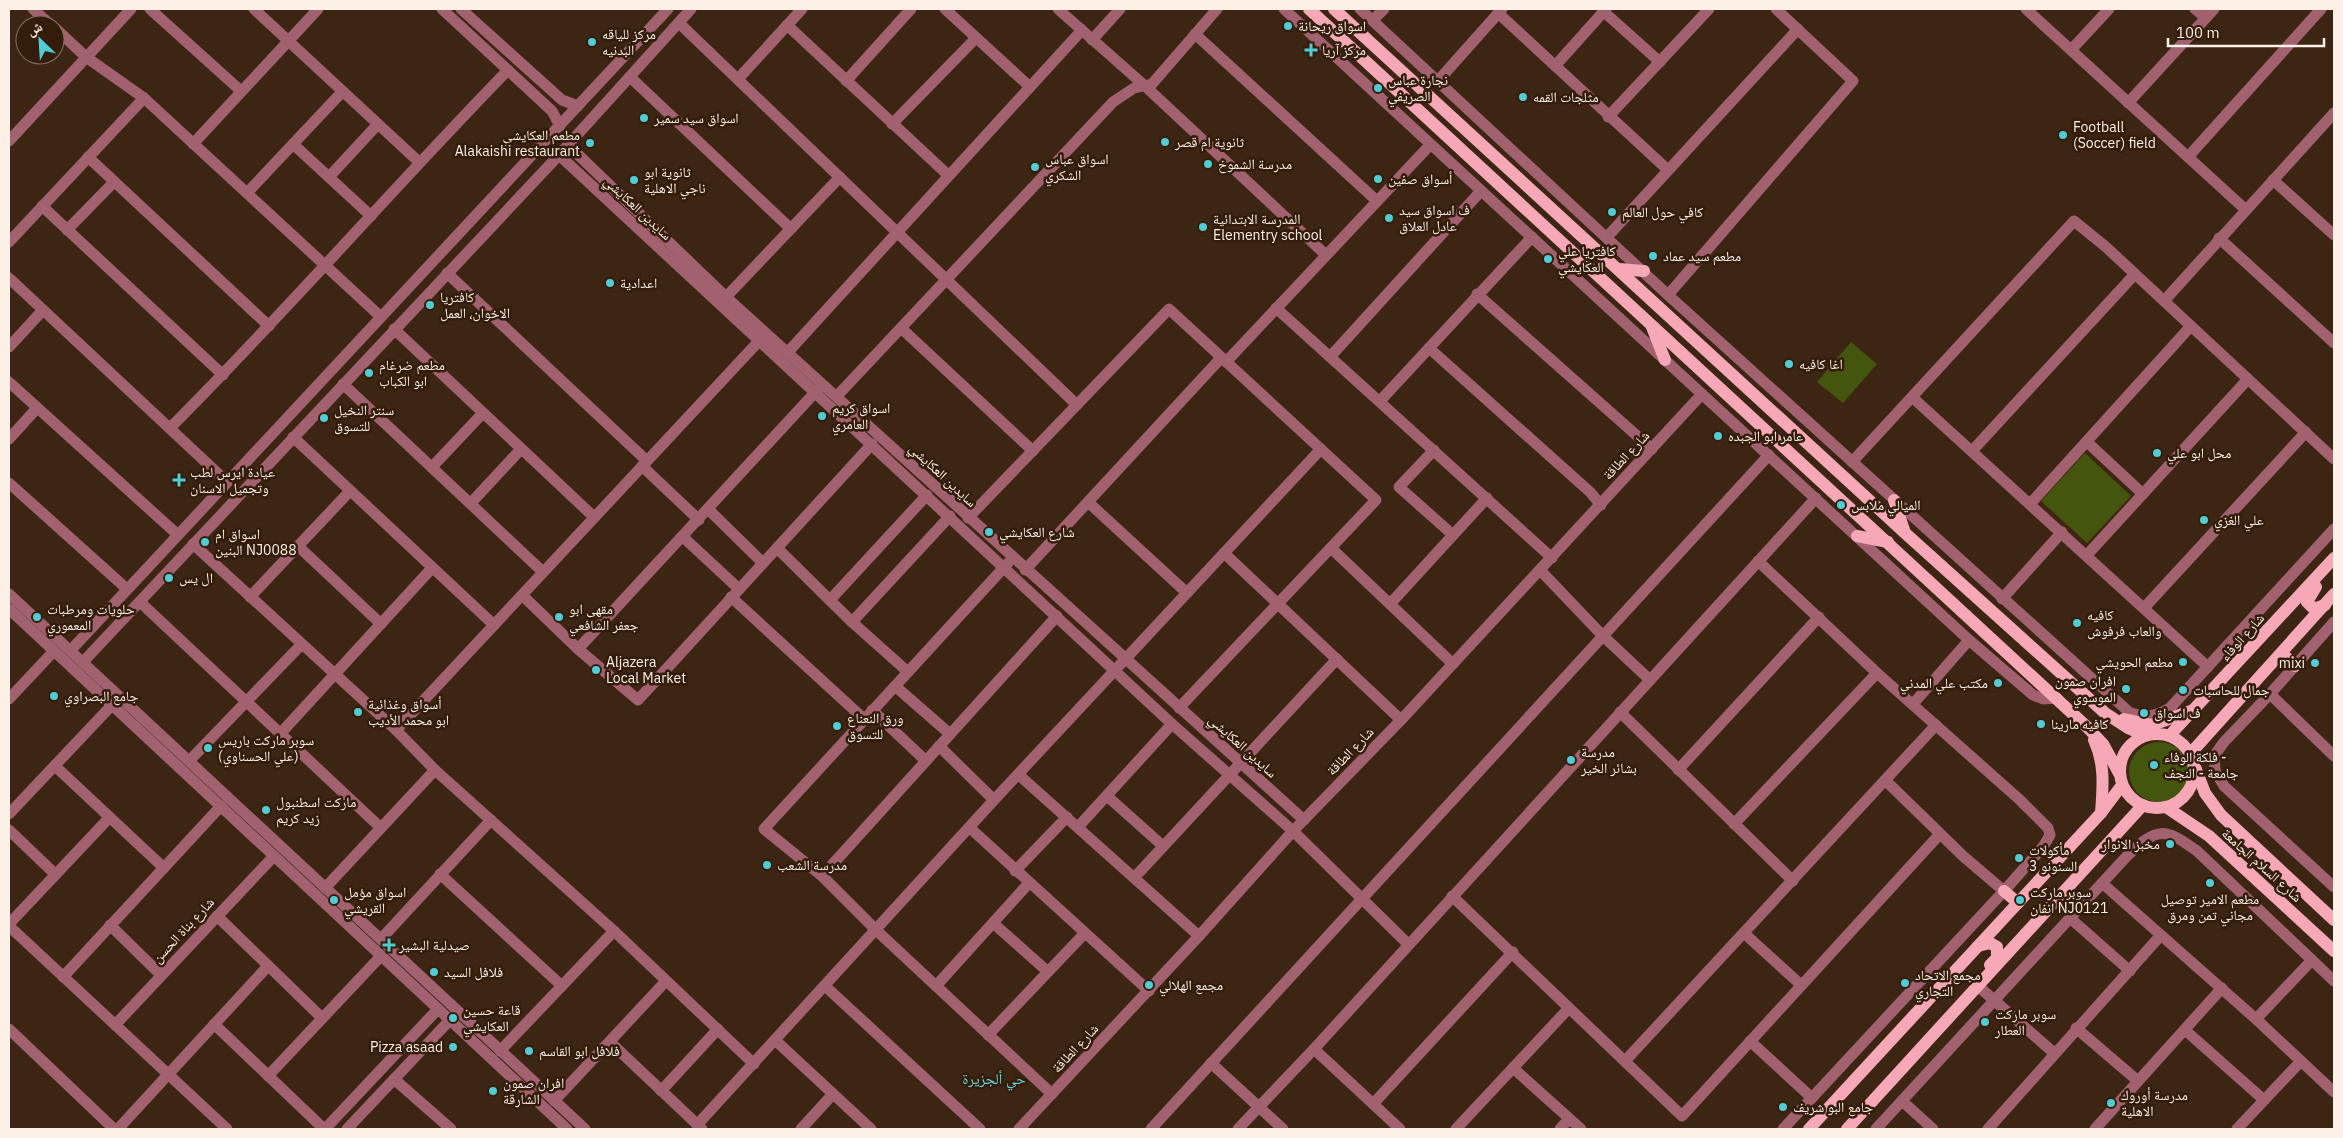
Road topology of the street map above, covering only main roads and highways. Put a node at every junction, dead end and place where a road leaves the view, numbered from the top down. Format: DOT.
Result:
graph roads {
  1 [pos="1309,9"];
  2 [pos="1334,9"];
  3 [pos="1409,76"];
  4 [pos="1398,91"];
  5 [pos="1431,96"];
  6 [pos="1421,112"];
  7 [pos="1620,268"];
  8 [pos="1644,271"];
  9 [pos="1650,322"];
  10 [pos="1665,360"];
  11 [pos="1894,500"];
  12 [pos="1905,533"];
  13 [pos="1857,536"];
  14 [pos="1888,542"];
  15 [pos="2334,558"];
  16 [pos="2334,567"];
  17 [pos="2334,594"];
  18 [pos="2325,605"];
  19 [pos="2282,654"];
  20 [pos="2295,666"];
  21 [pos="2198,707"];
  22 [pos="2105,712"];
  23 [pos="2087,726"];
  24 [pos="2144,735"];
  25 [pos="2170,735"];
  26 [pos="2192,759"];
  27 [pos="2120,779"];
  28 [pos="2143,806"];
  29 [pos="2166,807"];
  30 [pos="2101,813"];
  31 [pos="2004,891"];
  32 [pos="2303,892"];
  33 [pos="2018,903"];
  34 [pos="2287,908"];
  35 [pos="2334,920"];
  36 [pos="1978,946"];
  37 [pos="2334,951"];
  38 [pos="1964,1001"];
  39 [pos="1809,1129"];
  40 [pos="1847,1129"];
  1 -- 4 [label="main road"];
  2 -- 3 [label="main road"];
  3 -- 4 [label="main road"];
  3 -- 5 [label="main road"];
  4 -- 6 [label="main road"];
  5 -- 6 [label="main road"];
  5 -- 7 [label="main road"];
  6 -- 9 [label="main road"];
  7 -- 8 [label="main road"];
  7 -- 12 [label="main road"];
  9 -- 10 [label="main road"];
  9 -- 14 [label="main road"];
  11 -- 12 [label="main road"];
  12 -- 22 [label="main road"];
  13 -- 14 [label="main road"];
  14 -- 23 [label="main road"];
  15 -- 21 [label="main road, شارع الوفاء"];
  16 -- 18 [label="main road"];
  17 -- 18 [label="main road"];
  18 -- 19 [label="main road"];
  19 -- 20 [label="main road"];
  19 -- 26 [label="main road"];
  21 -- 22 [label="main road"];
  21 -- 25 [label="main road, شارع الوفاء"];
  22 -- 24 [label="main road"];
  23 -- 27 [label="main road"];
  23 -- 30 [label="main road"];
  24 -- 25 [label="main road"];
  24 -- 27 [label="main road"];
  25 -- 26 [label="main road"];
  26 -- 29 [label="main road"];
  26 -- 32 [label="main road, شارع السلام الجامعة"];
  27 -- 28 [label="main road"];
  27 -- 30 [label="main road"];
  28 -- 29 [label="main road"];
  28 -- 38 [label="main road"];
  29 -- 34 [label="main road, شارع السلام الجامعة"];
  30 -- 33 [label="main road"];
  31 -- 33 [label="main road"];
  32 -- 34 [label="main road"];
  32 -- 35 [label="main road, شارع السلام الجامعة"];
  33 -- 36 [label="main road"];
  34 -- 37 [label="main road, شارع السلام الجامعة"];
  36 -- 38 [label="main road"];
  36 -- 39 [label="main road"];
  38 -- 40 [label="main road"];
}
